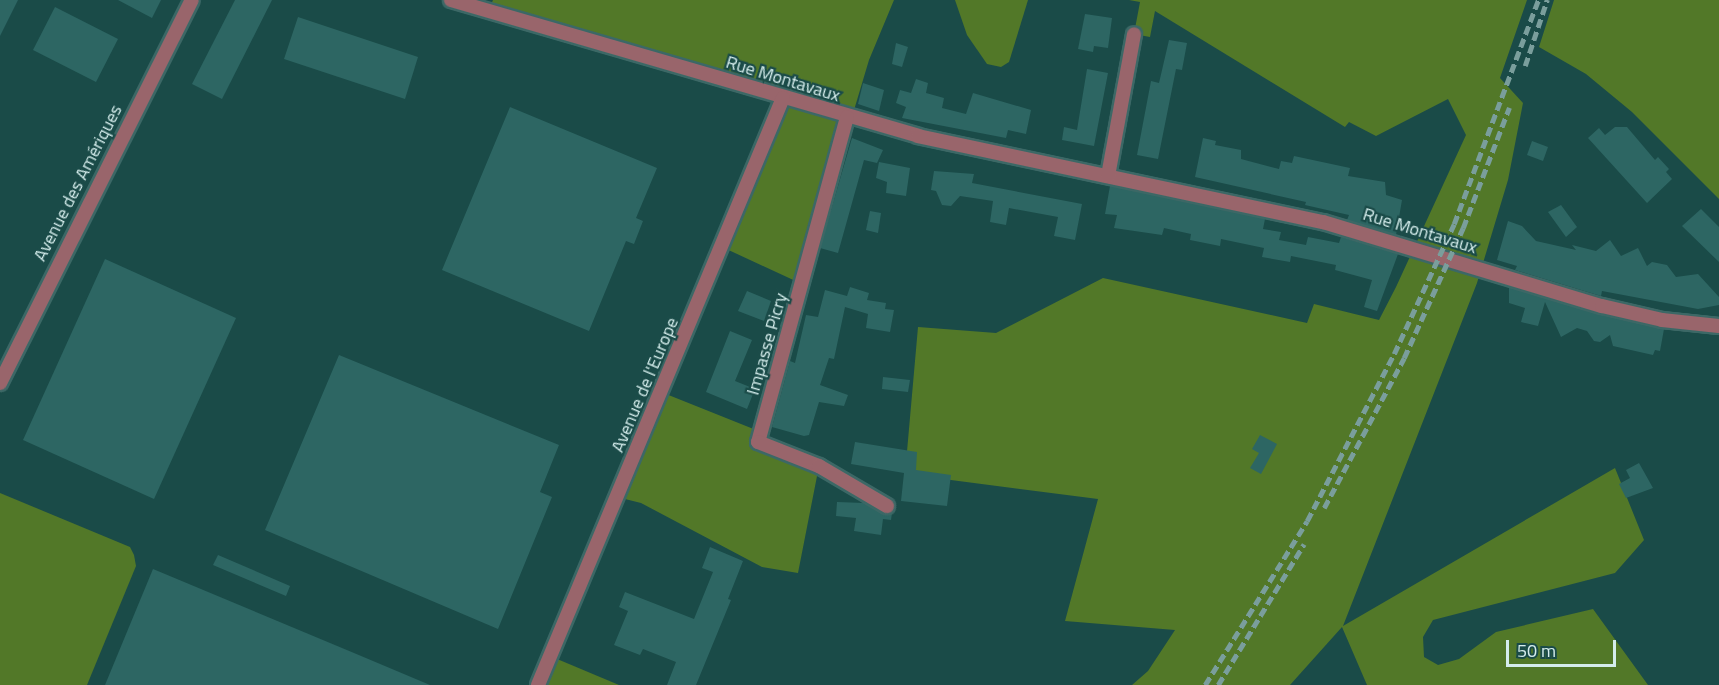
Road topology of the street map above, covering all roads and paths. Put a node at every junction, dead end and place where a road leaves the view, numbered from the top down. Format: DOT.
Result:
graph roads {
  1 [pos="192,0"];
  2 [pos="452,0"];
  3 [pos="1134,34"];
  4 [pos="783,98"];
  5 [pos="847,117"];
  6 [pos="1108,176"];
  7 [pos="1719,327"];
  8 [pos="0,383"];
  9 [pos="887,506"];
  10 [pos="538,685"];
  1 -- 8 [label="street, Avenue des Amériques"];
  2 -- 4 [label="street, Rue Montavaux"];
  3 -- 6 [label="street"];
  4 -- 5 [label="street, Rue Montavaux"];
  4 -- 10 [label="street, Avenue de l'Europe"];
  5 -- 6 [label="street, Rue Montavaux"];
  5 -- 9 [label="street, Impasse Picry"];
  6 -- 7 [label="street, Rue Montavaux"];
}
